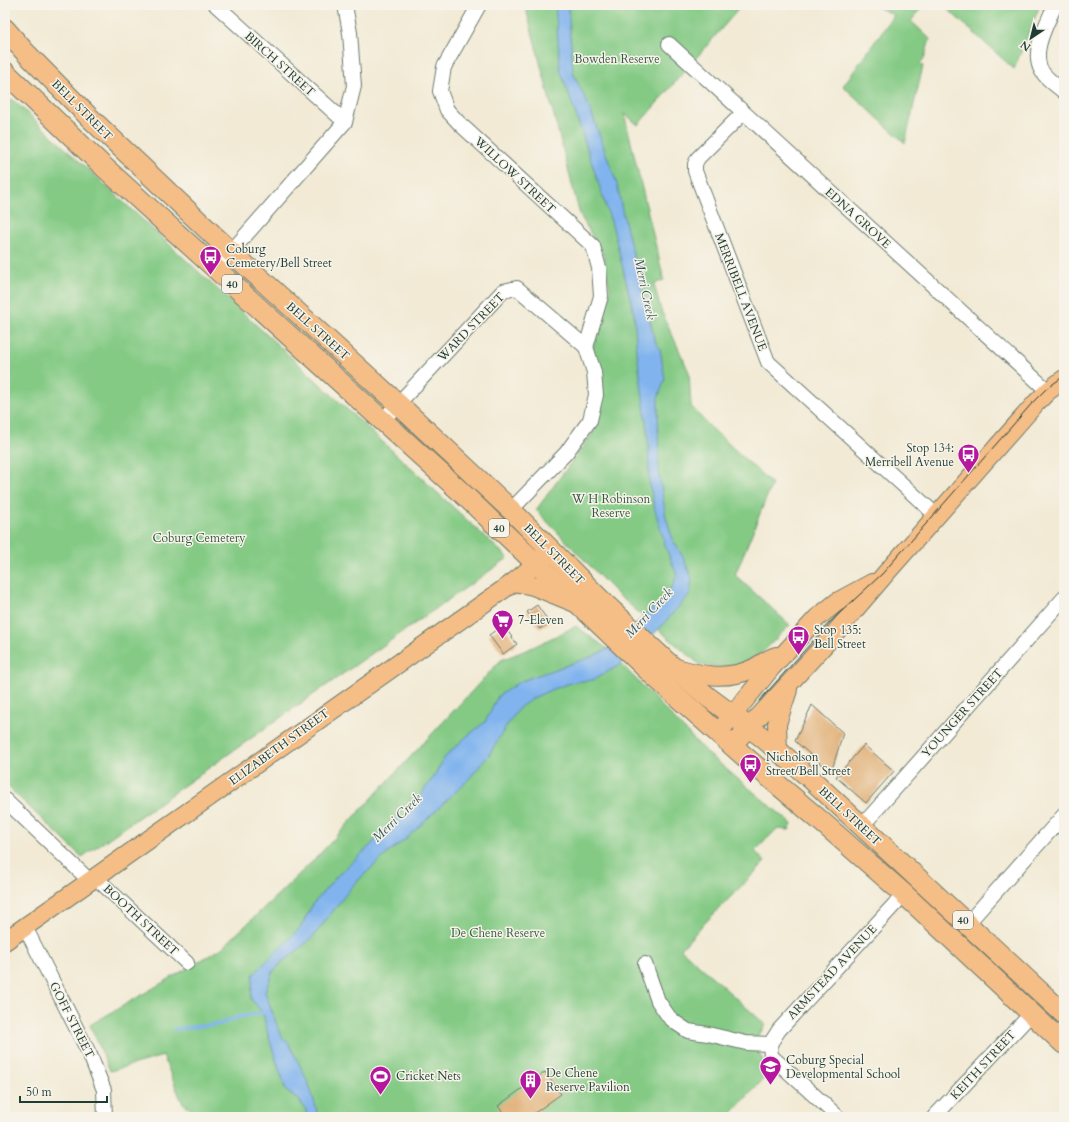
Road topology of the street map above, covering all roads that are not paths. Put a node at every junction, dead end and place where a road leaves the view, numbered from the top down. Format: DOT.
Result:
graph roads {
  1 [pos="216,5"];
  2 [pos="345,5"];
  3 [pos="479,5"];
  4 [pos="1055,5"];
  5 [pos="5,30"];
  6 [pos="669,44"];
  7 [pos="5,73"];
  8 [pos="1064,92"];
  9 [pos="743,113"];
  10 [pos="345,122"];
  11 [pos="231,252"];
  12 [pos="216,269"];
  13 [pos="586,347"];
  14 [pos="1064,379"];
  15 [pos="1048,391"];
  16 [pos="398,404"];
  17 [pos="382,421"];
  18 [pos="511,510"];
  19 [pos="937,516"];
  20 [pos="551,551"];
  21 [pos="536,564"];
  22 [pos="887,572"];
  23 [pos="514,582"];
  24 [pos="1064,598"];
  25 [pos="576,603"];
  26 [pos="617,628"];
  27 [pos="784,653"];
  28 [pos="670,664"];
  29 [pos="790,684"];
  30 [pos="733,716"];
  31 [pos="748,728"];
  32 [pos="725,739"];
  33 [pos="778,751"];
  34 [pos="810,778"];
  35 [pos="794,798"];
  36 [pos="5,800"];
  37 [pos="1064,815"];
  38 [pos="861,827"];
  39 [pos="93,879"];
  40 [pos="904,894"];
  41 [pos="967,924"];
  42 [pos="25,927"];
  43 [pos="5,941"];
  44 [pos="187,963"];
  45 [pos="645,964"];
  46 [pos="1032,1013"];
  47 [pos="1064,1014"];
  48 [pos="1064,1044"];
  49 [pos="770,1050"];
  50 [pos="105,1117"];
  51 [pos="838,1117"];
  52 [pos="934,1117"];
  1 -- 10 [label="street, BIRCH STREET"];
  2 -- 10 [label="street"];
  3 -- 13 [label="street, WILLOW STREET"];
  4 -- 8 [label="street"];
  5 -- 11 [label="highway, BELL STREET / 40"];
  6 -- 9 [label="street, EDNA GROVE"];
  7 -- 12 [label="highway, BELL STREET / 40"];
  9 -- 15 [label="street, EDNA GROVE"];
  9 -- 19 [label="street, MERRIBELL AVENUE"];
  10 -- 11 [label="street"];
  11 -- 12 [label="street"];
  11 -- 16 [label="highway, BELL STREET / 40"];
  12 -- 17 [label="highway, BELL STREET / 40"];
  13 -- 16 [label="street, WARD STREET"];
  13 -- 18 [label="street"];
  14 -- 15 [label="main road"];
  15 -- 19 [label="main road"];
  16 -- 17 [label="street, WARD STREET"];
  16 -- 18 [label="highway, BELL STREET / 40"];
  17 -- 21 [label="highway, BELL STREET / 40"];
  18 -- 20 [label="highway, BELL STREET / 40"];
  19 -- 22 [label="main road"];
  20 -- 21 [label="main road, ELIZABETH STREET"];
  20 -- 26 [label="highway, BELL STREET / 40"];
  21 -- 23 [label="main road, ELIZABETH STREET"];
  21 -- 25 [label="highway, BELL STREET / 40"];
  22 -- 27 [label="main road"];
  22 -- 29 [label="main road"];
  23 -- 25 [label="main road"];
  23 -- 39 [label="main road, ELIZABETH STREET"];
  24 -- 38 [label="street, YOUNGER STREET"];
  25 -- 26 [label="highway, BELL STREET / 40"];
  26 -- 28 [label="highway, BELL STREET / 40"];
  26 -- 32 [label="highway, BELL STREET / 40"];
  27 -- 28 [label="main road"];
  27 -- 30 [label="main road"];
  28 -- 30 [label="highway, BELL STREET / 40"];
  29 -- 31 [label="main road"];
  29 -- 33 [label="main road"];
  30 -- 31 [label="highway, BELL STREET / 40"];
  30 -- 32 [label="main road"];
  31 -- 32 [label="main road"];
  31 -- 33 [label="highway, BELL STREET / 40"];
  32 -- 35 [label="highway, BELL STREET / 40"];
  33 -- 34 [label="highway, BELL STREET / 40"];
  34 -- 35 [label="highway"];
  34 -- 38 [label="highway, BELL STREET / 40"];
  35 -- 40 [label="highway, BELL STREET / 40"];
  36 -- 39 [label="street, BOOTH STREET"];
  37 -- 41 [label="street"];
  38 -- 41 [label="highway, BELL STREET / 40"];
  39 -- 42 [label="main road, ELIZABETH STREET"];
  39 -- 44 [label="street, BOOTH STREET"];
  40 -- 46 [label="highway, BELL STREET / 40"];
  40 -- 49 [label="street, ARMSTEAD AVENUE"];
  41 -- 47 [label="highway, BELL STREET / 40"];
  42 -- 43 [label="main road, ELIZABETH STREET"];
  42 -- 50 [label="street, GOFF STREET"];
  45 -- 49 [label="street"];
  46 -- 48 [label="highway, BELL STREET / 40"];
  46 -- 52 [label="street, KEITH STREET"];
  49 -- 51 [label="street"];
}
